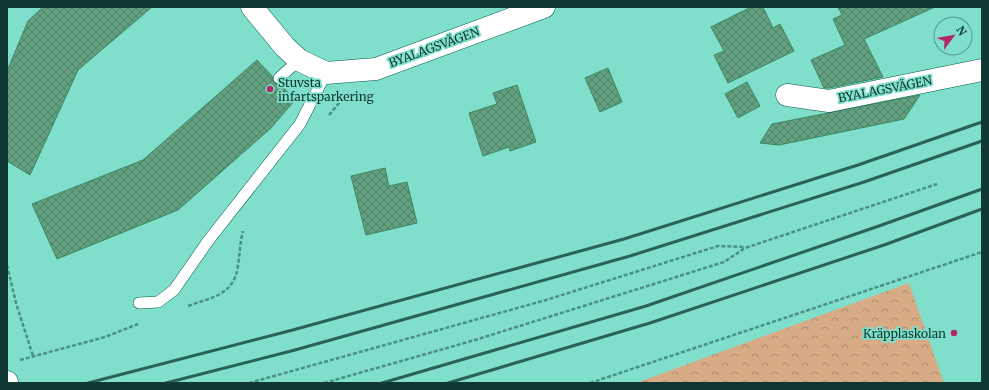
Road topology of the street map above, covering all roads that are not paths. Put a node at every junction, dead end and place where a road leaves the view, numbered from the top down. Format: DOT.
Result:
graph roads {
  1 [pos="252,7"];
  2 [pos="544,7"];
  3 [pos="299,60"];
  4 [pos="982,70"];
  5 [pos="326,73"];
  6 [pos="279,78"];
  7 [pos="787,95"];
  8 [pos="139,303"];
  1 -- 3 [label="street"];
  2 -- 5 [label="street, BYALAGSVÄGEN"];
  3 -- 5 [label="street"];
  3 -- 6 [label="lane"];
  4 -- 7 [label="street, BYALAGSVÄGEN"];
  5 -- 8 [label="lane"];
}
